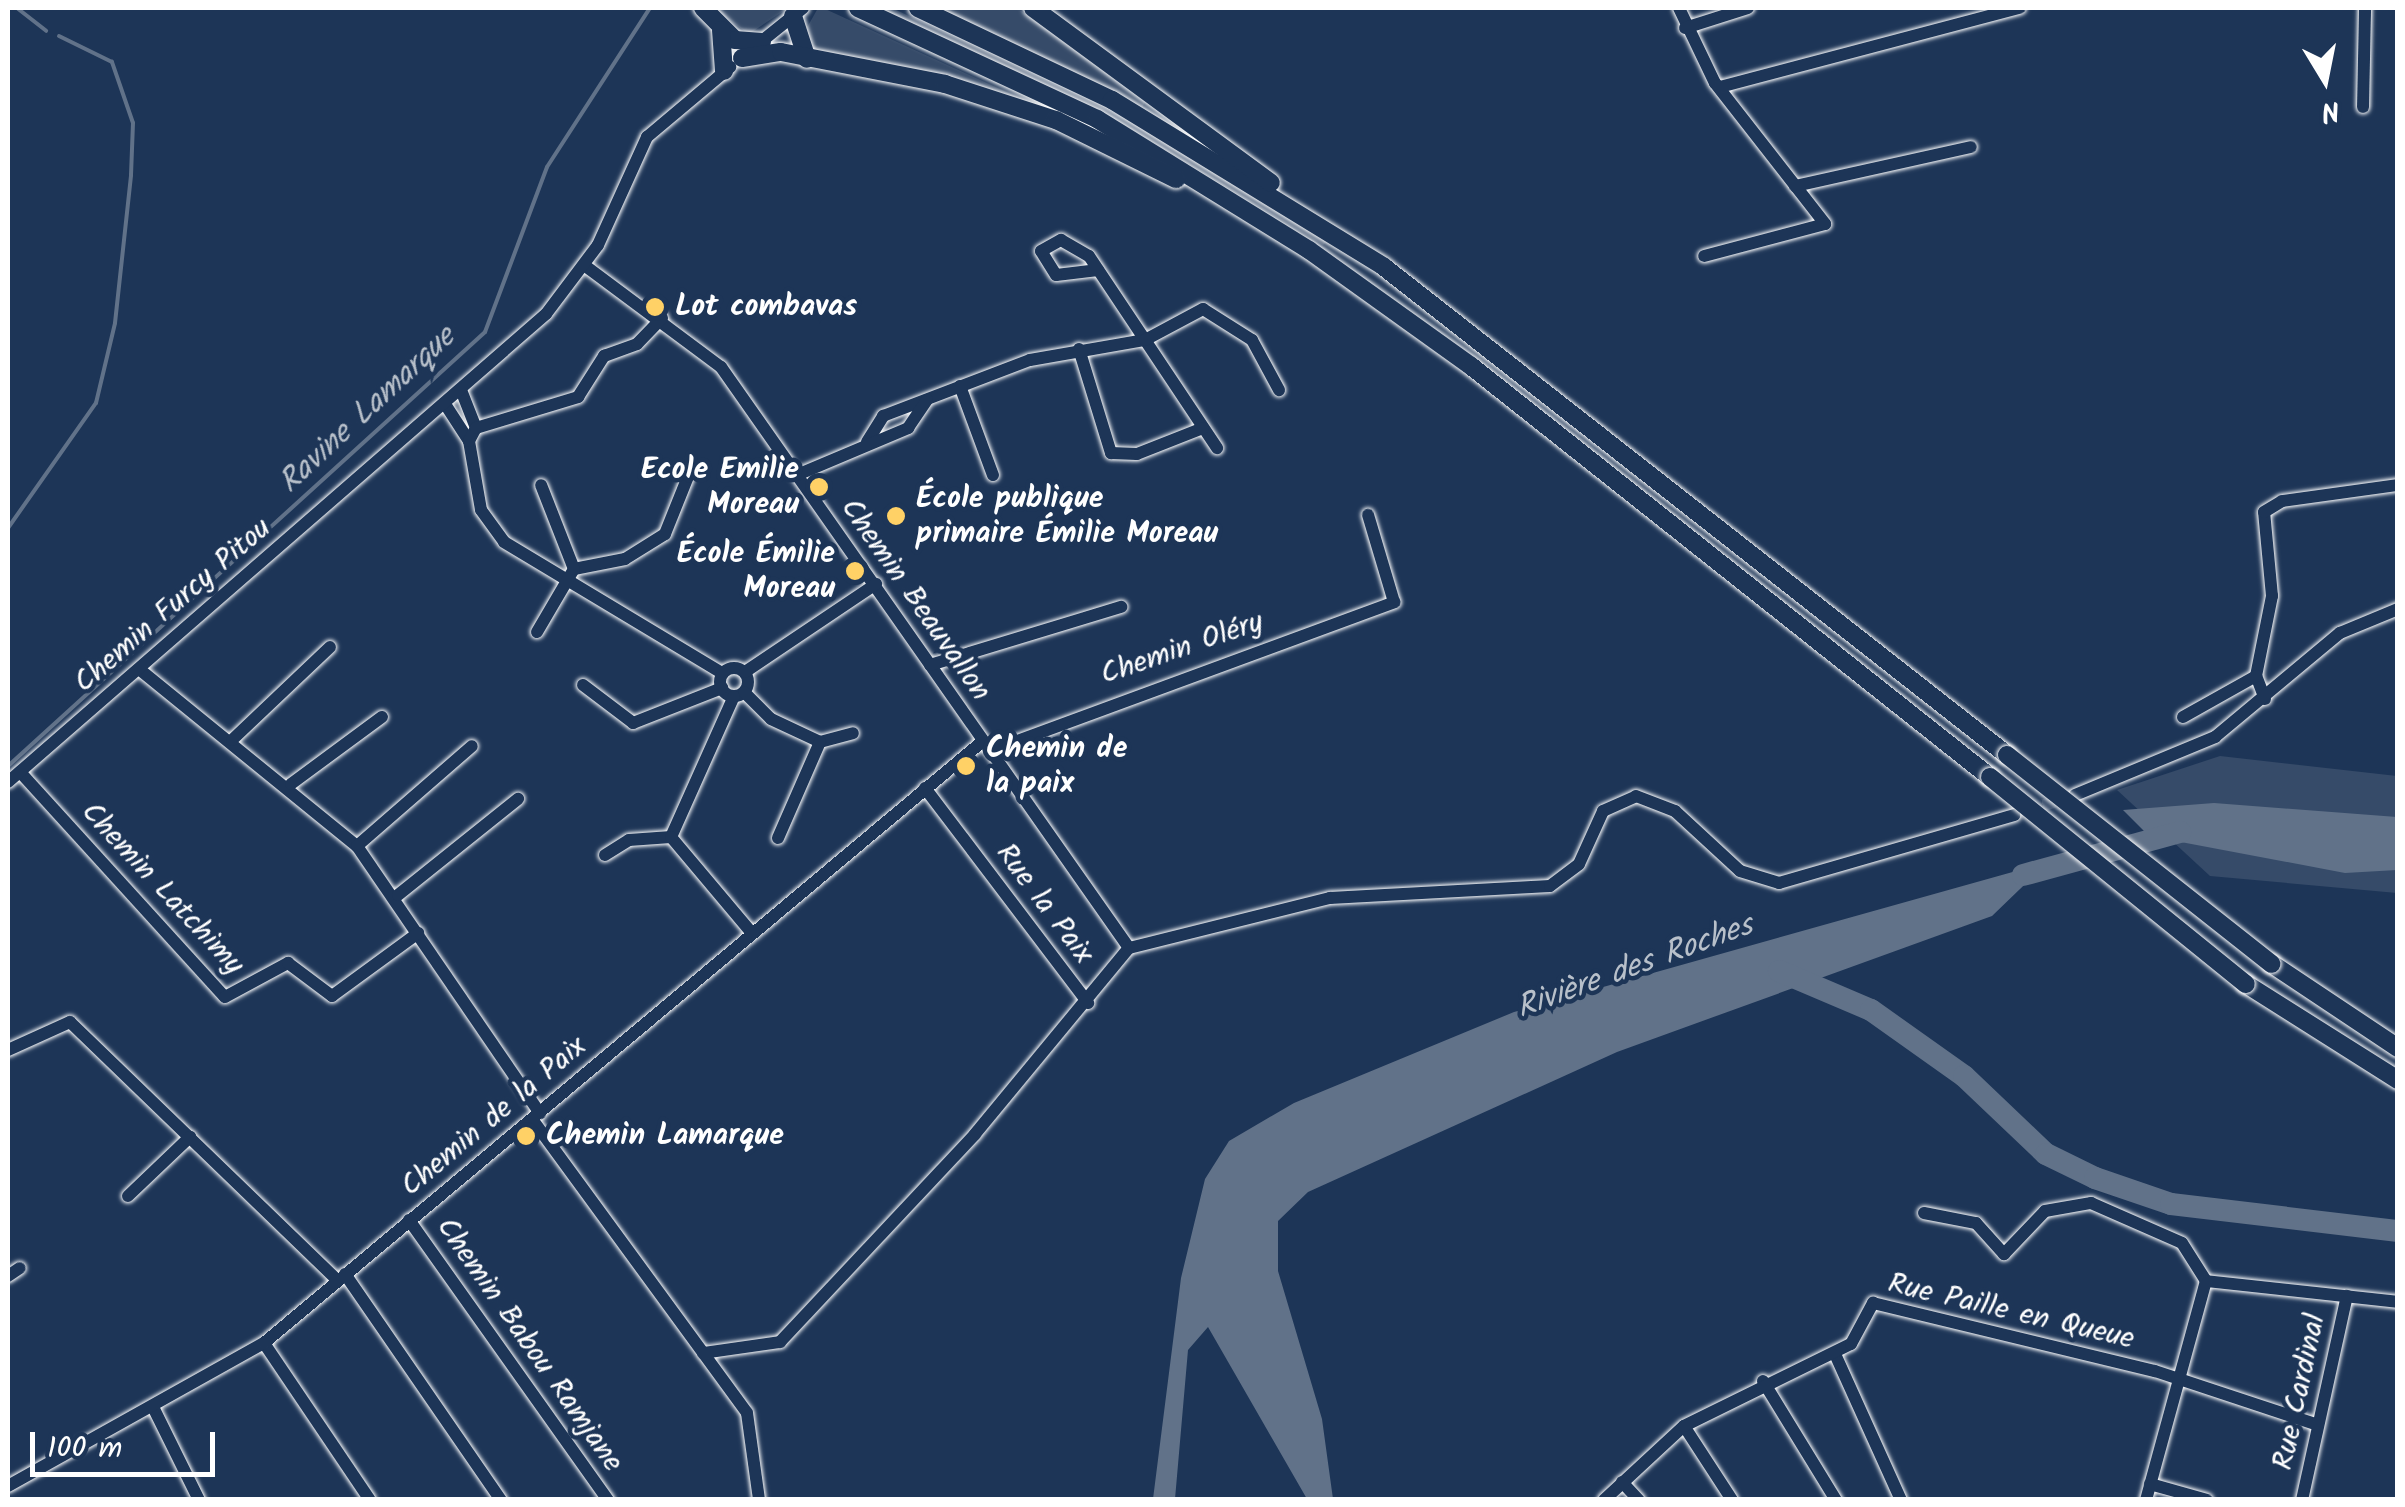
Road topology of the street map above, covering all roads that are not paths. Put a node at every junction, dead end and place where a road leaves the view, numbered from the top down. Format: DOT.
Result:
graph roads {
  1 [pos="703,8"];
  2 [pos="918,8"];
  3 [pos="1033,8"];
  4 [pos="1679,8"];
  5 [pos="1748,8"];
  6 [pos="2020,8"];
  7 [pos="2365,8"];
  8 [pos="862,10"];
  9 [pos="798,12"];
  10 [pos="1686,28"];
  11 [pos="721,30"];
  12 [pos="762,42"];
  13 [pos="742,58"];
  14 [pos="807,59"];
  15 [pos="724,71"];
  16 [pos="1720,87"];
  17 [pos="2363,107"];
  18 [pos="1971,147"];
  19 [pos="1795,186"];
  20 [pos="1309,250"];
  21 [pos="1704,256"];
  22 [pos="584,264"];
  23 [pos="1384,266"];
  24 [pos="1098,270"];
  25 [pos="662,318"];
  26 [pos="1145,340"];
  27 [pos="1079,349"];
  28 [pos="960,386"];
  29 [pos="461,390"];
  30 [pos="1279,390"];
  31 [pos="445,404"];
  32 [pos="1203,428"];
  33 [pos="472,435"];
  34 [pos="1217,448"];
  35 [pos="691,470"];
  36 [pos="797,475"];
  37 [pos="994,475"];
  38 [pos="541,485"];
  39 [pos="2398,485"];
  40 [pos="1368,516"];
  41 [pos="574,569"];
  42 [pos="566,582"];
  43 [pos="876,584"];
  44 [pos="1120,607"];
  45 [pos="2398,609"];
  46 [pos="537,632"];
  47 [pos="330,647"];
  48 [pos="930,665"];
  49 [pos="139,669"];
  50 [pos="745,672"];
  51 [pos="2256,676"];
  52 [pos="582,686"];
  53 [pos="730,687"];
  54 [pos="2265,699"];
  55 [pos="382,717"];
  56 [pos="2183,717"];
  57 [pos="853,733"];
  58 [pos="232,740"];
  59 [pos="820,742"];
  60 [pos="472,746"];
  61 [pos="987,746"];
  62 [pos="20,772"];
  63 [pos="8,782"];
  64 [pos="292,784"];
  65 [pos="925,788"];
  66 [pos="2075,795"];
  67 [pos="518,799"];
  68 [pos="2014,814"];
  69 [pos="671,837"];
  70 [pos="778,838"];
  71 [pos="357,846"];
  72 [pos="605,854"];
  73 [pos="398,895"];
  74 [pos="750,932"];
  75 [pos="418,933"];
  76 [pos="1129,948"];
  77 [pos="1088,1003"];
  78 [pos="2398,1048"];
  79 [pos="8,1050"];
  80 [pos="2398,1080"];
  81 [pos="536,1116"];
  82 [pos="190,1138"];
  83 [pos="128,1196"];
  84 [pos="1924,1212"];
  85 [pos="409,1220"];
  86 [pos="20,1268"];
  87 [pos="8,1276"];
  88 [pos="341,1277"];
  89 [pos="2206,1281"];
  90 [pos="2347,1296"];
  91 [pos="2398,1302"];
  92 [pos="264,1343"];
  93 [pos="703,1353"];
  94 [pos="1835,1354"];
  95 [pos="1762,1381"];
  96 [pos="2178,1381"];
  97 [pos="154,1408"];
  98 [pos="2315,1424"];
  99 [pos="1684,1426"];
  100 [pos="1622,1482"];
  101 [pos="2150,1484"];
  102 [pos="8,1486"];
  103 [pos="199,1500"];
  104 [pos="370,1500"];
  105 [pos="501,1500"];
  106 [pos="608,1500"];
  107 [pos="759,1500"];
  108 [pos="1604,1500"];
  109 [pos="1640,1500"];
  110 [pos="1732,1500"];
  111 [pos="1836,1500"];
  112 [pos="1902,1500"];
  113 [pos="2146,1500"];
  114 [pos="2207,1500"];
  115 [pos="2302,1500"];
  1 -- 11 [label="highway"];
  2 -- 23 [label="highway"];
  3 -- 23 [label="highway"];
  4 -- 10 [label="street"];
  5 -- 10 [label="street"];
  6 -- 16 [label="street"];
  7 -- 17 [label="street"];
  8 -- 20 [label="highway"];
  9 -- 12 [label="street, Chemin Furcy Pitou"];
  9 -- 14 [label="highway"];
  10 -- 16 [label="street"];
  11 -- 12 [label="highway"];
  11 -- 15 [label="highway"];
  12 -- 13 [label="street, Chemin Furcy Pitou"];
  13 -- 14 [label="highway"];
  13 -- 15 [label="street, Chemin Furcy Pitou"];
  14 -- 20 [label="highway"];
  15 -- 22 [label="street, Chemin Furcy Pitou"];
  16 -- 19 [label="street"];
  18 -- 19 [label="street"];
  19 -- 21 [label="street"];
  20 -- 80 [label="highway, bridge"];
  22 -- 25 [label="street, Chemin Beauvallon"];
  22 -- 29 [label="street, Chemin Furcy Pitou"];
  23 -- 78 [label="highway, bridge"];
  24 -- 26 [label="street"];
  25 -- 33 [label="street"];
  25 -- 36 [label="street, Chemin Beauvallon"];
  26 -- 27 [label="street"];
  26 -- 30 [label="street"];
  26 -- 32 [label="street"];
  27 -- 28 [label="street"];
  27 -- 32 [label="street"];
  28 -- 36 [label="street"];
  28 -- 37 [label="street"];
  29 -- 31 [label="street, Chemin Furcy Pitou"];
  29 -- 33 [label="street"];
  31 -- 33 [label="street"];
  31 -- 49 [label="street, Chemin Furcy Pitou"];
  32 -- 34 [label="street"];
  33 -- 42 [label="street"];
  35 -- 41 [label="street"];
  36 -- 43 [label="street, Chemin Beauvallon"];
  38 -- 41 [label="street"];
  39 -- 51 [label="street"];
  40 -- 61 [label="street, Chemin Oléry"];
  41 -- 42 [label="street"];
  42 -- 46 [label="street"];
  42 -- 53 [label="street"];
  43 -- 48 [label="street, Chemin Beauvallon"];
  43 -- 50 [label="street"];
  44 -- 48 [label="street"];
  45 -- 54 [label="street"];
  47 -- 58 [label="street"];
  48 -- 61 [label="street, Chemin Beauvallon"];
  49 -- 58 [label="street"];
  49 -- 62 [label="street, Chemin Furcy Pitou"];
  50 -- 53 [label="street"];
  50 -- 53 [label="street"];
  51 -- 54 [label="street"];
  51 -- 56 [label="street"];
  52 -- 53 [label="street"];
  53 -- 59 [label="street"];
  53 -- 69 [label="street"];
  54 -- 66 [label="street"];
  55 -- 64 [label="street"];
  57 -- 59 [label="street"];
  58 -- 64 [label="street"];
  59 -- 70 [label="street"];
  60 -- 71 [label="street"];
  61 -- 65 [label="street, Chemin de la Paix"];
  61 -- 76 [label="street, Chemin Beauvallon"];
  62 -- 63 [label="street, Chemin Furcy Pitou"];
  62 -- 75 [label="street, Chemin Latchimy"];
  64 -- 71 [label="street"];
  65 -- 74 [label="street, Chemin de la Paix"];
  65 -- 77 [label="street, Rue la Paix"];
  67 -- 73 [label="street"];
  68 -- 76 [label="street"];
  69 -- 72 [label="street"];
  69 -- 74 [label="street"];
  71 -- 73 [label="street"];
  73 -- 75 [label="street"];
  74 -- 81 [label="street, Chemin de la Paix"];
  75 -- 81 [label="street"];
  76 -- 77 [label="street"];
  77 -- 93 [label="street"];
  79 -- 82 [label="street"];
  81 -- 85 [label="street, Chemin de la Paix"];
  81 -- 93 [label="street"];
  82 -- 83 [label="street"];
  82 -- 88 [label="street"];
  84 -- 89 [label="street"];
  85 -- 88 [label="street, Chemin de la Paix"];
  85 -- 106 [label="street, Chemin Babou Ramjane"];
  86 -- 87 [label="street"];
  88 -- 92 [label="street, Chemin de la Paix"];
  88 -- 105 [label="street"];
  89 -- 90 [label="street"];
  89 -- 96 [label="street"];
  90 -- 91 [label="street"];
  90 -- 98 [label="street, Rue Cardinal"];
  92 -- 97 [label="street, Chemin de la Paix"];
  92 -- 104 [label="street"];
  93 -- 107 [label="street"];
  94 -- 95 [label="street, Rue Paille en Queue"];
  94 -- 96 [label="street, Rue Paille en Queue"];
  94 -- 112 [label="street"];
  95 -- 99 [label="street, Rue Paille en Queue"];
  95 -- 111 [label="street"];
  96 -- 98 [label="street"];
  96 -- 101 [label="street"];
  97 -- 102 [label="street, Chemin de la Paix"];
  97 -- 103 [label="street"];
  98 -- 115 [label="street, Rue Cardinal"];
  99 -- 100 [label="street, Rue Paille en Queue"];
  99 -- 110 [label="street"];
  100 -- 108 [label="street, Rue Paille en Queue"];
  100 -- 109 [label="street"];
  101 -- 113 [label="street"];
  101 -- 114 [label="street"];
}
